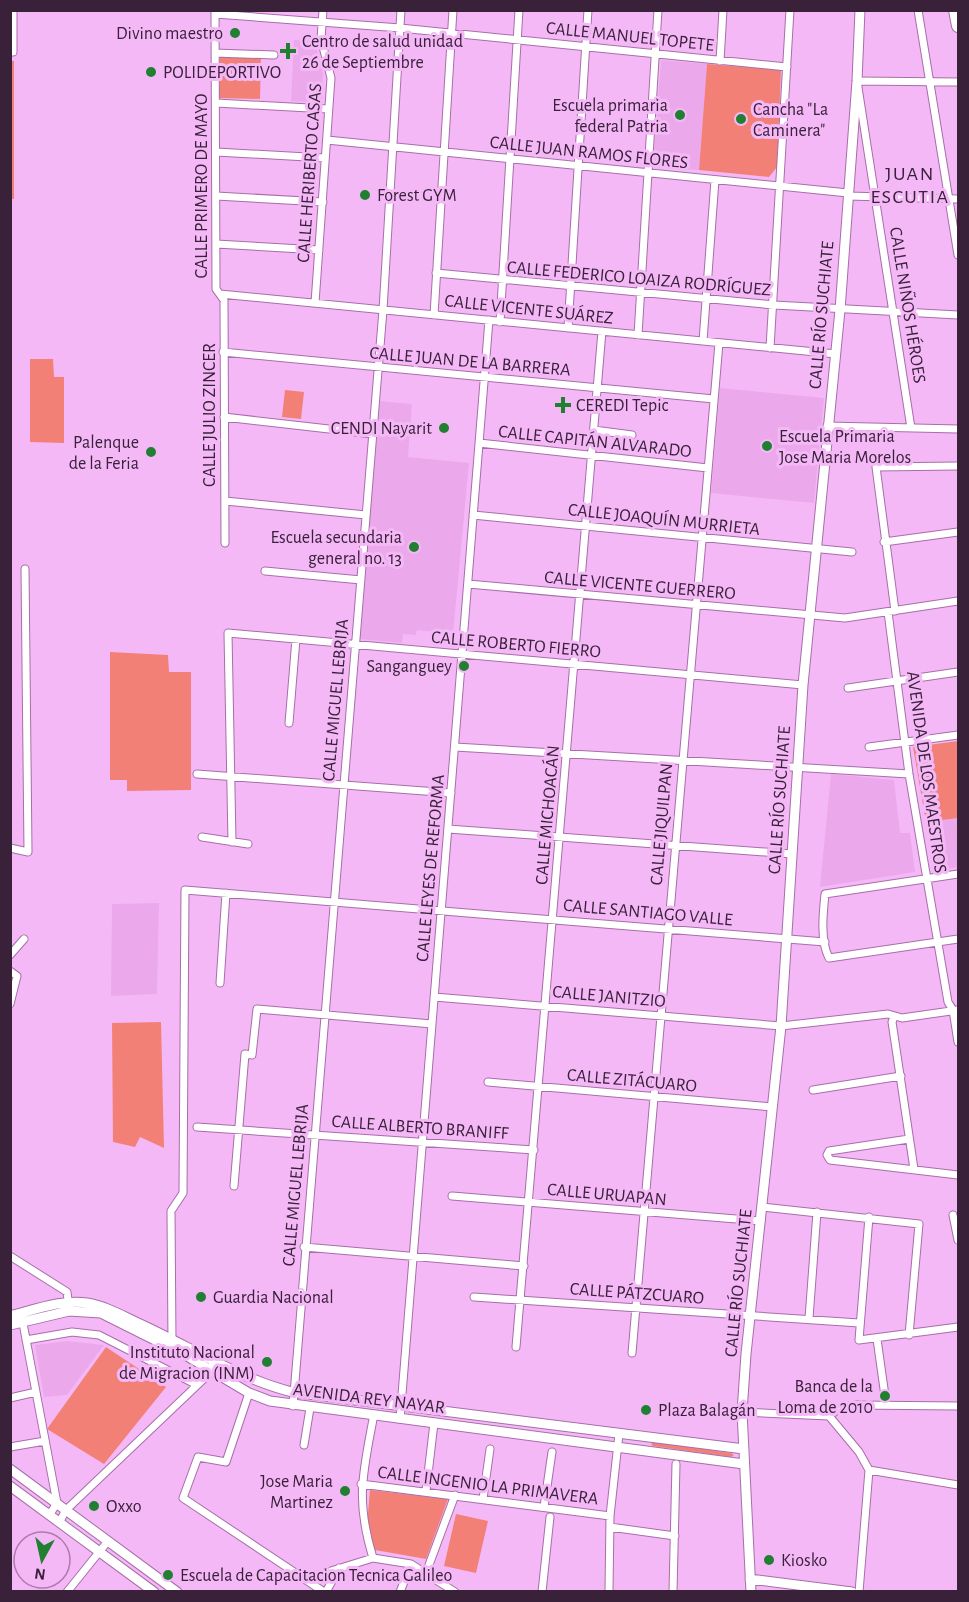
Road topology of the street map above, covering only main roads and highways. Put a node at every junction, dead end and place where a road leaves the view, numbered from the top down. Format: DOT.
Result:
graph roads {
  1 [pos="860,10"];
  2 [pos="955,10"];
  3 [pos="958,26"];
  4 [pos="10,1316"];
  5 [pos="22,1318"];
  6 [pos="10,1325"];
  7 [pos="172,1343"];
  8 [pos="650,1438"];
  9 [pos="744,1449"];
  10 [pos="648,1452"];
  11 [pos="744,1464"];
  12 [pos="10,1470"];
  13 [pos="10,1486"];
  14 [pos="750,1579"];
  15 [pos="153,1591"];
  16 [pos="177,1592"];
  17 [pos="751,1592"];
  18 [pos="852,1592"];
  1 -- 9 [label="main road, CALLE RÍO SUCHIATE"];
  2 -- 3 [label="highway"];
  4 -- 5 [label="main road, AVENIDA REY NAYAR"];
  5 -- 6 [label="main road, AVENIDA REY NAYAR"];
  5 -- 7 [label="main road, AVENIDA REY NAYAR"];
  7 -- 8 [label="main road, AVENIDA REY NAYAR"];
  7 -- 10 [label="main road, AVENIDA REY NAYAR"];
  8 -- 9 [label="main road, AVENIDA REY NAYAR"];
  8 -- 10 [label="main road"];
  9 -- 11 [label="main road, CALLE RÍO SUCHIATE"];
  10 -- 11 [label="main road, AVENIDA REY NAYAR"];
  11 -- 14 [label="main road, CALLE RÍO SUCHIATE"];
  12 -- 16 [label="main road"];
  13 -- 15 [label="main road"];
  14 -- 17 [label="main road, CALLE RÍO SUCHIATE"];
  14 -- 18 [label="main road"];
}
